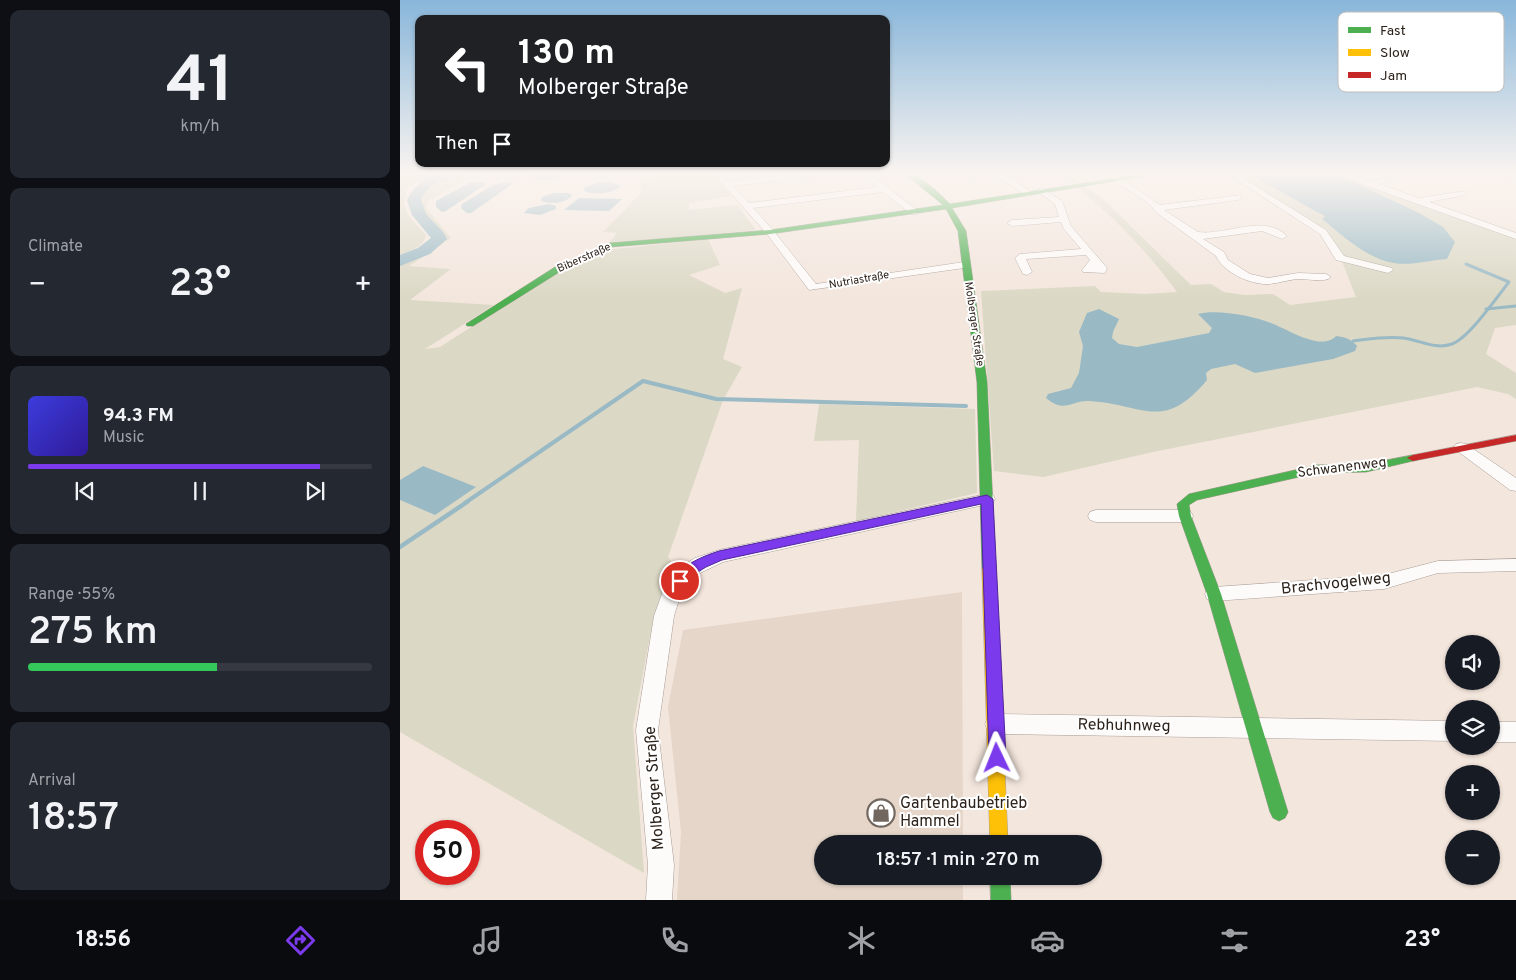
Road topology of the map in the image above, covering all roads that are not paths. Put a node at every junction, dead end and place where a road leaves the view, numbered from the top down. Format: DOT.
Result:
graph roads {
  1 [pos="755,215"];
  2 [pos="892,215"];
  3 [pos="954,215"];
  4 [pos="1063,215"];
  5 [pos="1168,215"];
  6 [pos="1296,215"];
  7 [pos="1457,215"];
  8 [pos="1064,219"];
  9 [pos="1012,223"];
  10 [pos="770,232"];
  11 [pos="1195,235"];
  12 [pos="1282,236"];
  13 [pos="1516,236"];
  14 [pos="964,265"];
  15 [pos="1388,270"];
  16 [pos="1027,272"];
  17 [pos="1326,277"];
  18 [pos="470,324"];
  19 [pos="1516,438"];
  20 [pos="1461,447"];
  21 [pos="1516,486"];
  22 [pos="987,499"];
  23 [pos="1096,516"];
  24 [pos="1185,516"];
  25 [pos="1516,565"];
  26 [pos="1214,594"];
  27 [pos="996,724"];
  28 [pos="1253,728"];
  29 [pos="1445,731"];
  30 [pos="1500,732"];
  31 [pos="1516,732"];
  32 [pos="1279,812"];
  33 [pos="1000,835"];
  34 [pos="1000,885"];
  35 [pos="659,900"];
  36 [pos="1001,900"];
  1 -- 10 [label="street, Nutriastraße"];
  2 -- 10 [label="street, Biberstraße"];
  3 -- 14 [label="street, Molberger Straße"];
  4 -- 8 [label="street"];
  5 -- 11 [label="street"];
  6 -- 15 [label="street"];
  7 -- 13 [label="street"];
  8 -- 9 [label="street"];
  8 -- 16 [label="street"];
  10 -- 14 [label="street, Nutriastraße"];
  10 -- 18 [label="street, Biberstraße"];
  11 -- 12 [label="street"];
  11 -- 17 [label="street"];
  14 -- 22 [label="street, Molberger Straße"];
  19 -- 20 [label="street, Schwanenweg"];
  20 -- 21 [label="street"];
  20 -- 24 [label="street, Schwanenweg"];
  22 -- 27 [label="street, Molberger Straße"];
  22 -- 35 [label="street, Molberger Straße"];
  23 -- 24 [label="street"];
  24 -- 26 [label="street"];
  25 -- 26 [label="street, Brachvogelweg"];
  26 -- 28 [label="street"];
  27 -- 28 [label="street, Rebhuhnweg"];
  27 -- 33 [label="street, Molberger Straße"];
  28 -- 29 [label="street, Rebhuhnweg"];
  28 -- 32 [label="street"];
  30 -- 31 [label="street"];
  34 -- 36 [label="street"];
}
